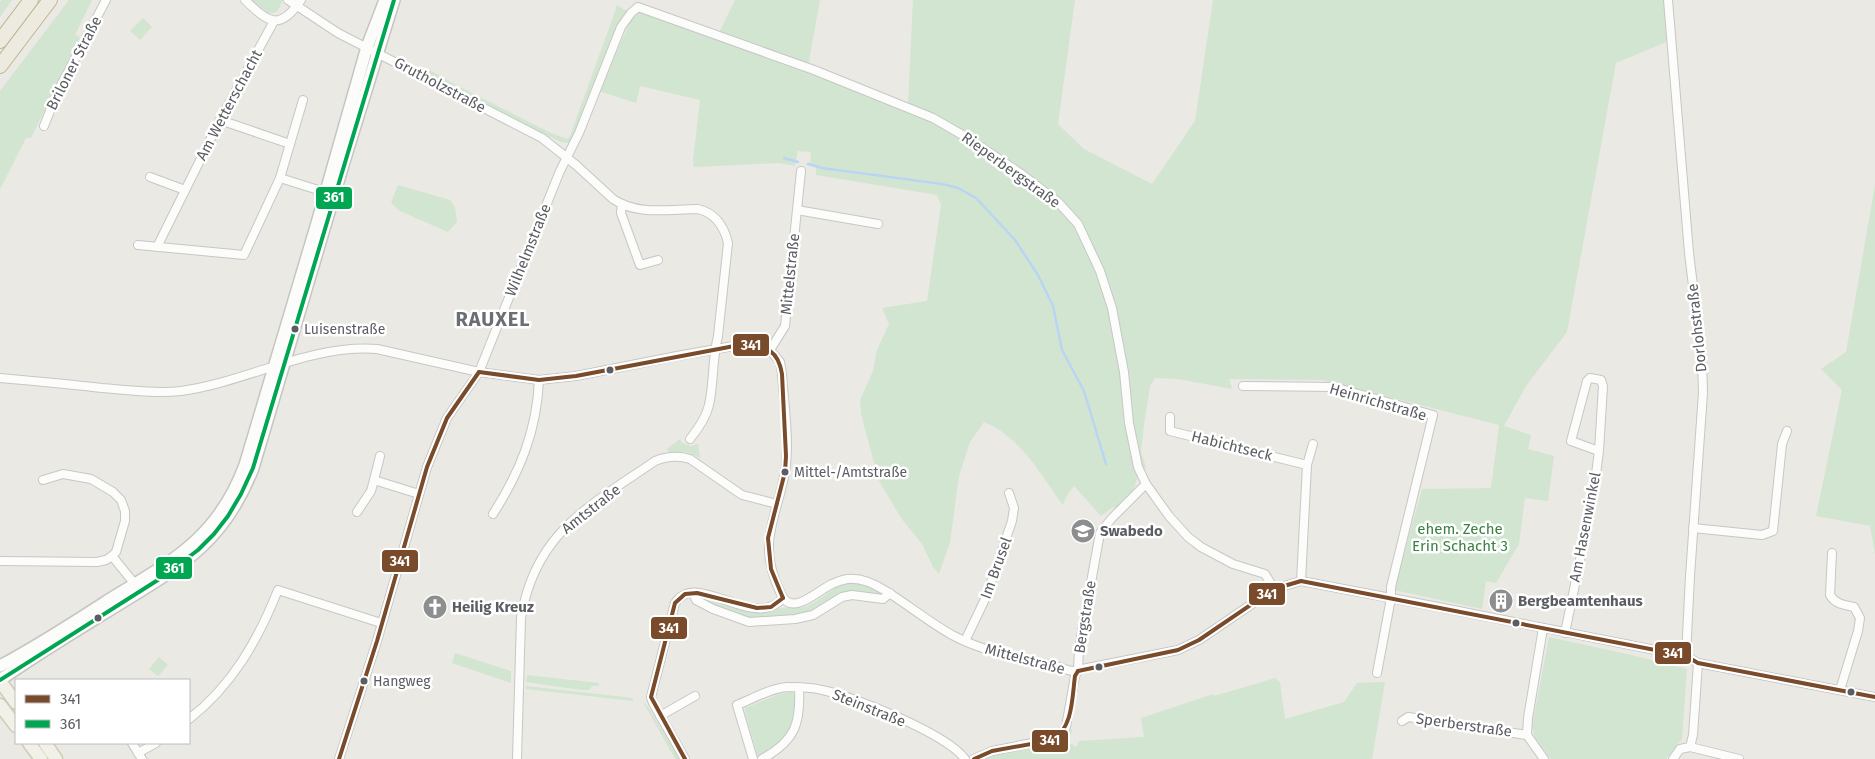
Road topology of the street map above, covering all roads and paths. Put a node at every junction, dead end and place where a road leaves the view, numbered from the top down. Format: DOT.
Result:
graph roads {
  1 [pos="31,0"];
  2 [pos="50,0"];
  3 [pos="106,0"];
  4 [pos="245,0"];
  5 [pos="288,0"];
  6 [pos="385,0"];
  7 [pos="394,0"];
  8 [pos="1668,0"];
  9 [pos="299,3"];
  10 [pos="638,7"];
  11 [pos="274,21"];
  12 [pos="0,41"];
  13 [pos="372,50"];
  14 [pos="0,66"];
  15 [pos="303,100"];
  16 [pos="220,120"];
  17 [pos="44,126"];
  18 [pos="290,144"];
  19 [pos="566,157"];
  20 [pos="801,171"];
  21 [pos="150,177"];
  22 [pos="280,178"];
  23 [pos="185,190"];
  24 [pos="330,193"];
  25 [pos="622,204"];
  26 [pos="797,210"];
  27 [pos="878,224"];
  28 [pos="138,245"];
  29 [pos="157,247"];
  30 [pos="658,260"];
  31 [pos="714,350"];
  32 [pos="770,350"];
  33 [pos="279,365"];
  34 [pos="479,372"];
  35 [pos="0,378"];
  36 [pos="540,380"];
  37 [pos="1243,386"];
  38 [pos="1170,417"];
  39 [pos="1787,430"];
  40 [pos="690,439"];
  41 [pos="1313,444"];
  42 [pos="1599,450"];
  43 [pos="380,456"];
  44 [pos="1307,465"];
  45 [pos="43,480"];
  46 [pos="374,480"];
  47 [pos="1146,484"];
  48 [pos="1009,492"];
  49 [pos="419,494"];
  50 [pos="777,504"];
  51 [pos="357,512"];
  52 [pos="493,514"];
  53 [pos="1693,528"];
  54 [pos="1832,554"];
  55 [pos="112,556"];
  56 [pos="0,561"];
  57 [pos="1301,581"];
  58 [pos="138,588"];
  59 [pos="1274,589"];
  60 [pos="692,593"];
  61 [pos="890,594"];
  62 [pos="784,598"];
  63 [pos="1391,598"];
  64 [pos="381,623"];
  65 [pos="1543,628"];
  66 [pos="1565,632"];
  67 [pos="965,642"];
  68 [pos="1686,656"];
  69 [pos="1698,663"];
  70 [pos="0,666"];
  71 [pos="1078,671"];
  72 [pos="1377,673"];
  73 [pos="0,681"];
  74 [pos="799,688"];
  75 [pos="1840,690"];
  76 [pos="695,696"];
  77 [pos="1875,697"];
  78 [pos="15,702"];
  79 [pos="0,705"];
  80 [pos="660,716"];
  81 [pos="190,718"];
  82 [pos="1402,721"];
  83 [pos="15,725"];
  84 [pos="1527,735"];
  85 [pos="30,744"];
  86 [pos="46,744"];
  87 [pos="133,744"];
  88 [pos="155,744"];
  89 [pos="1690,746"];
  90 [pos="140,756"];
  91 [pos="41,759"];
  92 [pos="56,759"];
  93 [pos="339,759"];
  94 [pos="517,759"];
  95 [pos="685,759"];
  96 [pos="753,759"];
  97 [pos="762,759"];
  98 [pos="964,759"];
  99 [pos="974,759"];
  100 [pos="1544,759"];
  101 [pos="1673,759"];
  102 [pos="1739,759"];
  1 -- 12 [label="highway"];
  2 -- 14 [label="highway"];
  3 -- 17 [label="street, Briloner Straße"];
  4 -- 11 [label="street"];
  5 -- 9 [label="street, Grutholzstraße"];
  6 -- 13 [label="main road"];
  7 -- 13 [label="main road"];
  8 -- 53 [label="street, Dorlohstraße"];
  9 -- 11 [label="street"];
  9 -- 13 [label="street, Grutholzstraße"];
  10 -- 19 [label="street, Wilhelmstraße"];
  10 -- 47 [label="street, Rieperbergstraße"];
  11 -- 16 [label="street, Am Wetterschacht"];
  13 -- 19 [label="street, Grutholzstraße"];
  13 -- 24 [label="main road"];
  15 -- 18 [label="street"];
  16 -- 18 [label="street"];
  16 -- 23 [label="street, Am Wetterschacht"];
  18 -- 22 [label="street"];
  19 -- 25 [label="street, Grutholzstraße"];
  19 -- 34 [label="street, Wilhelmstraße"];
  20 -- 26 [label="street, Mittelstraße"];
  21 -- 23 [label="street"];
  22 -- 24 [label="street"];
  22 -- 29 [label="street"];
  23 -- 29 [label="street, Am Wetterschacht"];
  24 -- 33 [label="main road"];
  25 -- 30 [label="street"];
  25 -- 31 [label="street"];
  26 -- 27 [label="street"];
  26 -- 32 [label="street, Mittelstraße"];
  28 -- 29 [label="street"];
  31 -- 32 [label="street"];
  31 -- 36 [label="street"];
  31 -- 40 [label="street"];
  32 -- 50 [label="street"];
  33 -- 34 [label="street"];
  33 -- 35 [label="street"];
  33 -- 58 [label="main road"];
  34 -- 36 [label="street"];
  34 -- 49 [label="street, Wilhelmstraße"];
  36 -- 52 [label="street"];
  37 -- 63 [label="street, Heinrichstraße"];
  38 -- 44 [label="street, Habichtseck"];
  39 -- 53 [label="street"];
  41 -- 44 [label="street"];
  42 -- 42 [label="street, Am Hasenwinkel"];
  42 -- 66 [label="street, Am Hasenwinkel"];
  43 -- 46 [label="street"];
  44 -- 57 [label="street"];
  45 -- 55 [label="street"];
  46 -- 49 [label="street"];
  46 -- 51 [label="street"];
  47 -- 59 [label="street, Rieperbergstraße"];
  47 -- 71 [label="street, Bergstraße"];
  48 -- 67 [label="street, Im Brusel"];
  49 -- 64 [label="street, Wilhelmstraße"];
  50 -- 62 [label="street"];
  50 -- 94 [label="street, Amtstraße"];
  53 -- 68 [label="street, Dorlohstraße"];
  54 -- 75 [label="street"];
  55 -- 56 [label="street"];
  55 -- 58 [label="street"];
  57 -- 59 [label="street"];
  57 -- 63 [label="street"];
  58 -- 70 [label="main road"];
  58 -- 73 [label="main road"];
  59 -- 71 [label="street, Mittelstraße"];
  60 -- 61 [label="street"];
  60 -- 62 [label="street"];
  60 -- 80 [label="street"];
  61 -- 62 [label="street, Mittelstraße"];
  61 -- 67 [label="street, Mittelstraße"];
  63 -- 65 [label="street"];
  63 -- 72 [label="street, Heinrichstraße"];
  64 -- 81 [label="street"];
  64 -- 93 [label="street, Wilhelmstraße"];
  65 -- 66 [label="street"];
  65 -- 84 [label="street"];
  66 -- 68 [label="street"];
  67 -- 71 [label="street, Mittelstraße"];
  68 -- 69 [label="street"];
  69 -- 75 [label="street"];
  69 -- 89 [label="street"];
  71 -- 99 [label="street, Bergstraße"];
  73 -- 78 [label="main road"];
  74 -- 96 [label="street, Steinstraße"];
  74 -- 97 [label="street"];
  74 -- 98 [label="street, Steinstraße"];
  75 -- 77 [label="street"];
  76 -- 80 [label="street"];
  79 -- 83 [label="main road"];
  80 -- 95 [label="street"];
  82 -- 84 [label="street, Sperberstraße"];
  84 -- 100 [label="street"];
  85 -- 91 [label="main road"];
  86 -- 92 [label="main road"];
  87 -- 90 [label="street"];
  88 -- 90 [label="street"];
  89 -- 101 [label="street"];
  89 -- 102 [label="street"];
}
